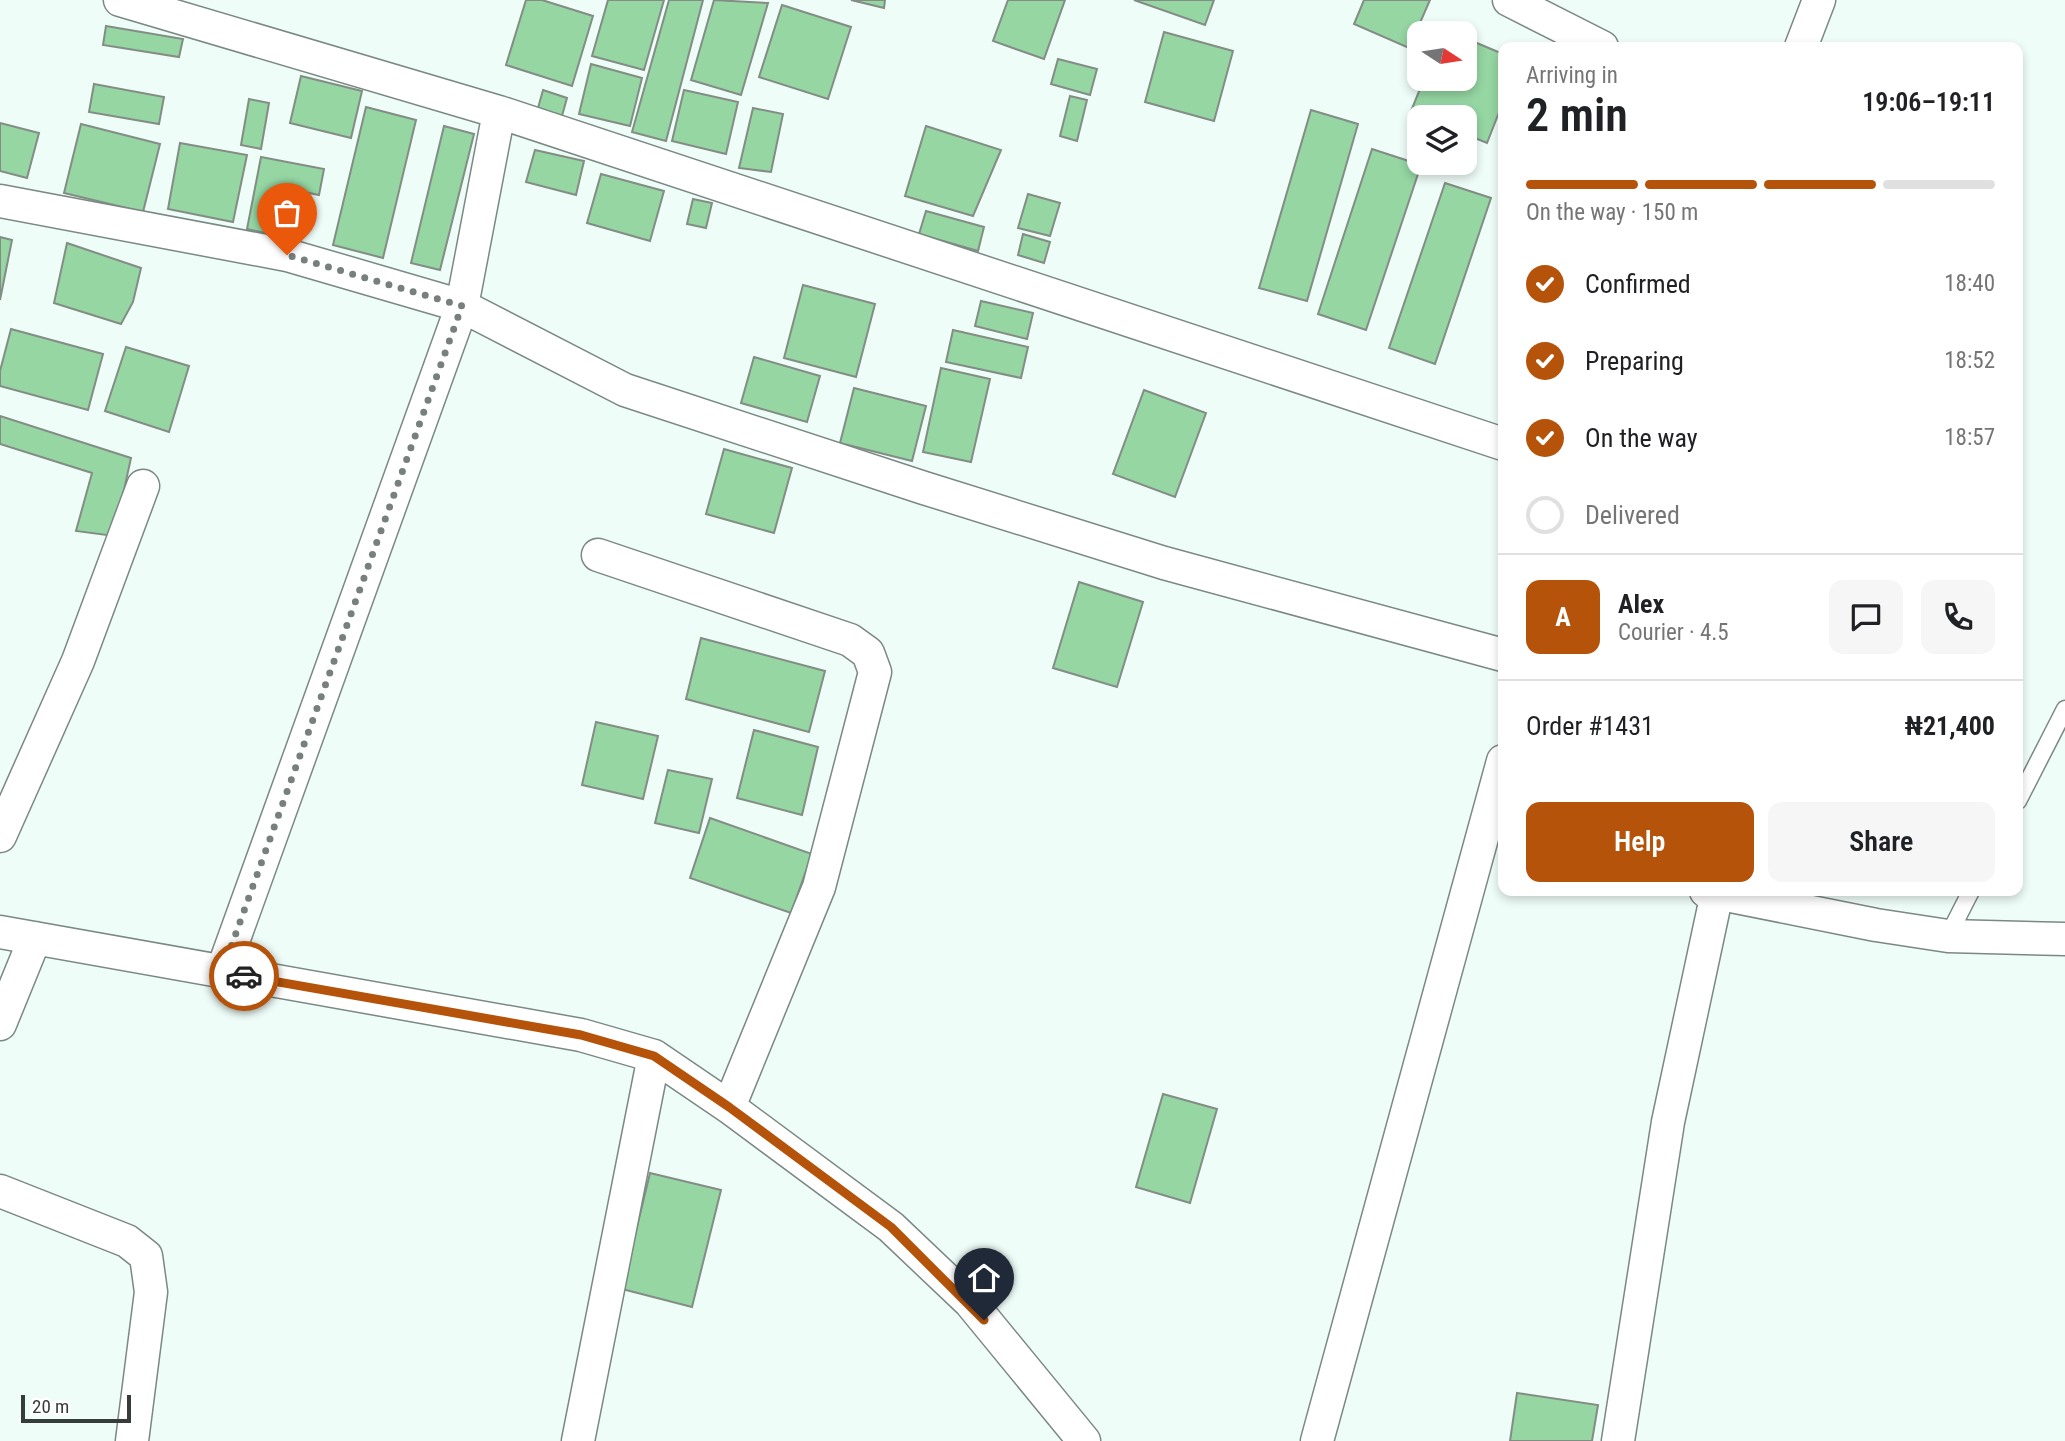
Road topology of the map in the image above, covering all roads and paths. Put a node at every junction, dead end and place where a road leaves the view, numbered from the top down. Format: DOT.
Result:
graph roads {
  1 [pos="120,0"];
  2 [pos="1509,0"];
  3 [pos="1819,0"];
  4 [pos="1592,42"];
  5 [pos="1803,42"];
  6 [pos="499,112"];
  7 [pos="0,201"];
  8 [pos="462,306"];
  9 [pos="1498,442"];
  10 [pos="143,486"];
  11 [pos="598,555"];
  12 [pos="1498,654"];
  13 [pos="2065,709"];
  14 [pos="2023,791"];
  15 [pos="1498,798"];
  16 [pos="0,836"];
  17 [pos="1493,836"];
  18 [pos="1711,896"];
  19 [pos="1731,896"];
  20 [pos="1969,896"];
  21 [pos="0,932"];
  22 [pos="1948,936"];
  23 [pos="35,938"];
  24 [pos="2065,939"];
  25 [pos="222,972"];
  26 [pos="0,1024"];
  27 [pos="654,1056"];
  28 [pos="729,1107"];
  29 [pos="0,1191"];
  30 [pos="132,1441"];
  31 [pos="578,1441"];
  32 [pos="1084,1441"];
  33 [pos="1317,1441"];
  34 [pos="1618,1441"];
  1 -- 6 [label="street"];
  2 -- 4 [label="street"];
  3 -- 5 [label="street"];
  6 -- 8 [label="street"];
  6 -- 9 [label="street"];
  7 -- 8 [label="street"];
  8 -- 12 [label="street"];
  8 -- 25 [label="street"];
  10 -- 16 [label="street"];
  11 -- 28 [label="street"];
  13 -- 14 [label="lane"];
  15 -- 17 [label="street"];
  17 -- 33 [label="street"];
  18 -- 34 [label="street"];
  19 -- 22 [label="street"];
  20 -- 22 [label="lane"];
  21 -- 23 [label="street"];
  22 -- 24 [label="street"];
  23 -- 25 [label="street"];
  23 -- 26 [label="street"];
  25 -- 27 [label="street"];
  27 -- 28 [label="street"];
  27 -- 31 [label="street"];
  28 -- 32 [label="street"];
  29 -- 30 [label="street"];
}
